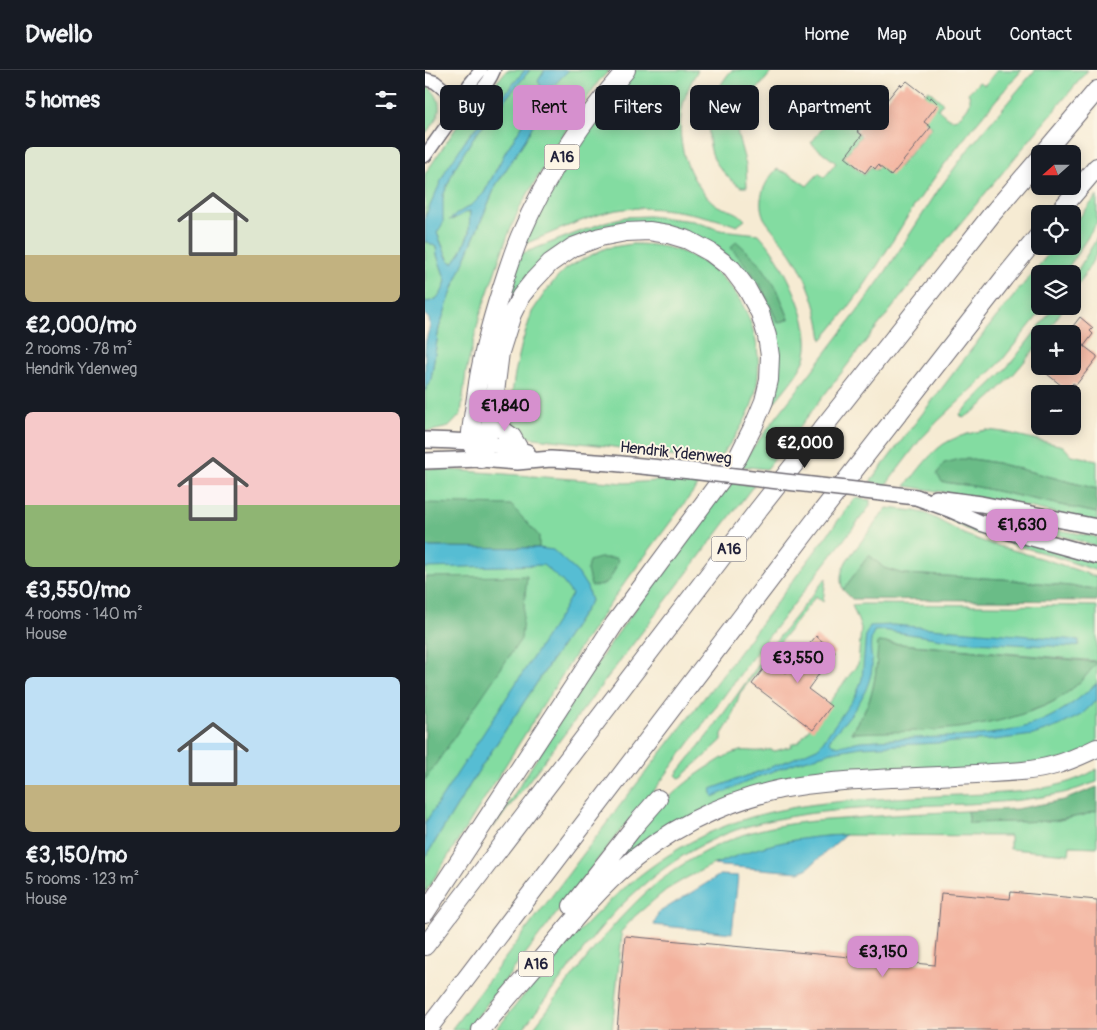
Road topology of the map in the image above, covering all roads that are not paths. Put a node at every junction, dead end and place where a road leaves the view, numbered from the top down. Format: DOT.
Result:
graph roads {
  1 [pos="481,70"];
  2 [pos="494,70"];
  3 [pos="626,70"];
  4 [pos="470,85"];
  5 [pos="485,85"];
  6 [pos="1097,90"];
  7 [pos="444,130"];
  8 [pos="1051,145"];
  9 [pos="425,156"];
  10 [pos="1097,167"];
  11 [pos="1031,168"];
  12 [pos="1065,205"];
  13 [pos="1031,245"];
  14 [pos="492,416"];
  15 [pos="425,440"];
  16 [pos="479,448"];
  17 [pos="519,449"];
  18 [pos="551,459"];
  19 [pos="425,461"];
  20 [pos="916,497"];
  21 [pos="1097,526"];
  22 [pos="1097,556"];
  23 [pos="1097,748"];
  24 [pos="658,799"];
  25 [pos="425,913"];
  26 [pos="425,946"];
  27 [pos="486,1024"];
  28 [pos="427,1030"];
  1 -- 4 [label="street"];
  2 -- 5 [label="street"];
  3 -- 16 [label="highway, A16"];
  6 -- 8 [label="highway"];
  7 -- 9 [label="street"];
  10 -- 12 [label="highway"];
  11 -- 26 [label="highway, A16"];
  13 -- 28 [label="highway"];
  14 -- 16 [label="highway"];
  14 -- 17 [label="highway"];
  14 -- 25 [label="highway"];
  15 -- 16 [label="main road, Hendrik Ydenweg"];
  16 -- 17 [label="main road, Hendrik Ydenweg"];
  16 -- 18 [label="main road, Hendrik Ydenweg"];
  16 -- 19 [label="main road, Hendrik Ydenweg"];
  17 -- 18 [label="main road, Hendrik Ydenweg"];
  18 -- 20 [label="main road, Hendrik Ydenweg, bridge"];
  20 -- 21 [label="main road, Hendrik Ydenweg"];
  20 -- 22 [label="main road, Hendrik Ydenweg"];
  23 -- 27 [label="highway, A16"];
  24 -- 27 [label="highway, A16"];
}
